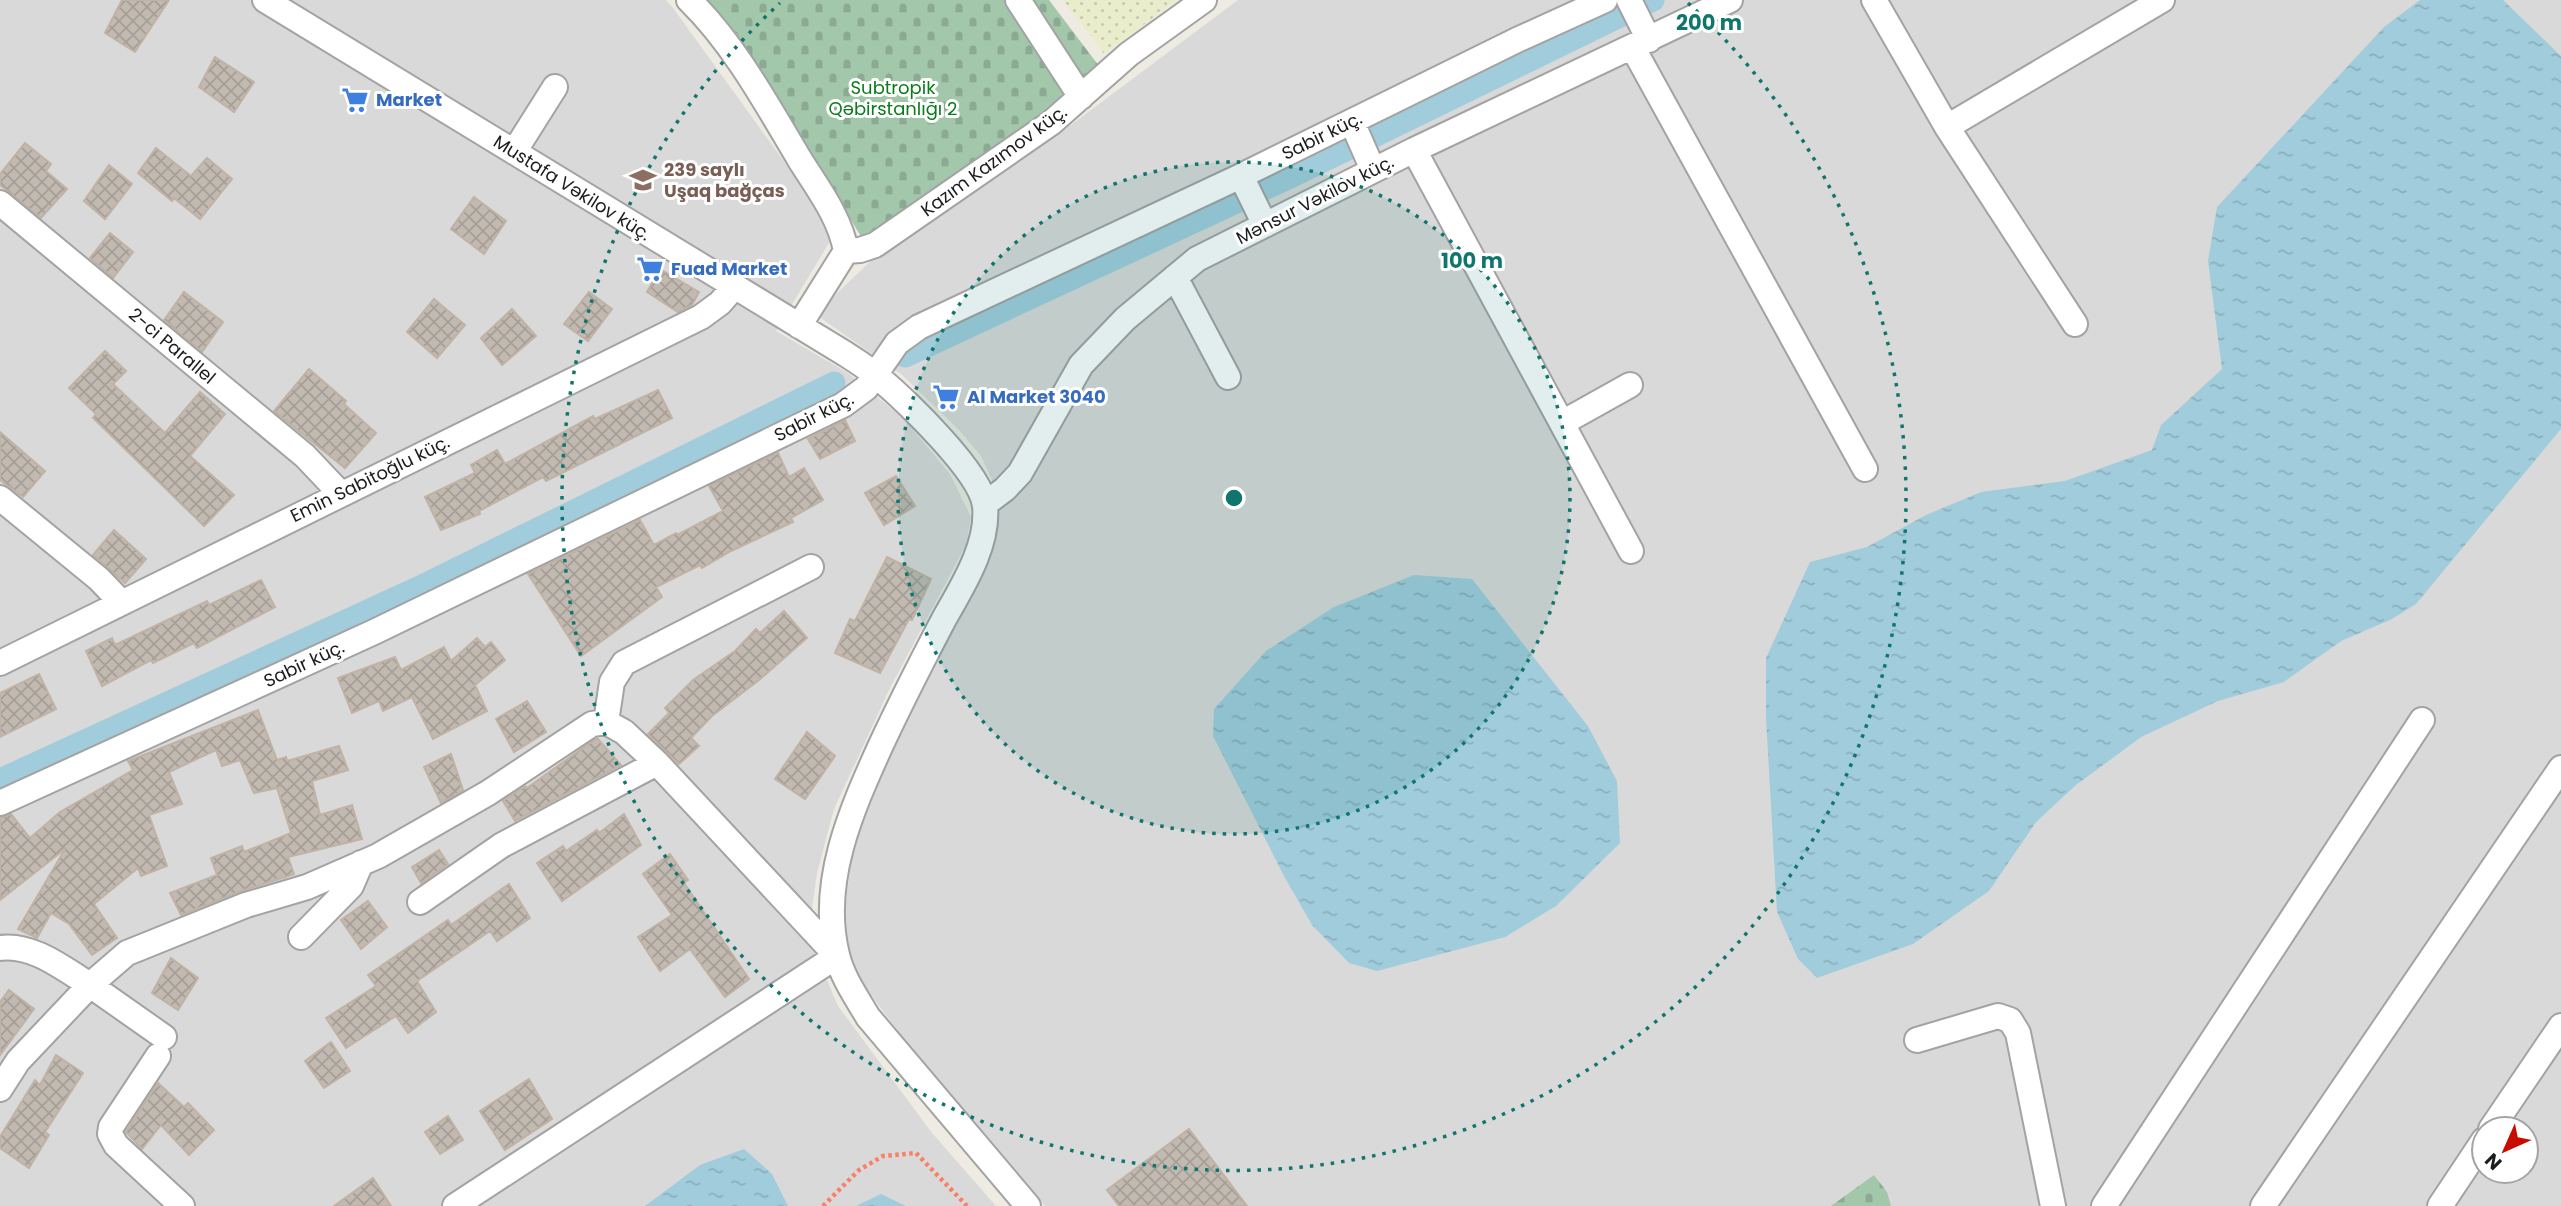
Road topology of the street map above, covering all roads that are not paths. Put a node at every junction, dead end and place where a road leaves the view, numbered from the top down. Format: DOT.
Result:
graph roads {
  1 [pos="265,0"];
  2 [pos="1018,0"];
  3 [pos="1204,0"];
  4 [pos="1605,0"];
  5 [pos="1629,0"];
  6 [pos="1730,0"];
  7 [pos="1874,0"];
  8 [pos="2162,0"];
  9 [pos="702,4"];
  10 [pos="1641,44"];
  11 [pos="555,87"];
  12 [pos="1081,97"];
  13 [pos="1352,122"];
  14 [pos="1947,127"];
  15 [pos="1414,150"];
  16 [pos="514,152"];
  17 [pos="1373,170"];
  18 [pos="1241,176"];
  19 [pos="0,203"];
  20 [pos="1265,225"];
  21 [pos="846,251"];
  22 [pos="1175,277"];
  23 [pos="734,287"];
  24 [pos="2075,324"];
  25 [pos="799,326"];
  26 [pos="876,375"];
  27 [pos="1228,377"];
  28 [pos="1630,385"];
  29 [pos="1562,423"];
  30 [pos="1865,469"];
  31 [pos="340,493"];
  32 [pos="0,498"];
  33 [pos="985,504"];
  34 [pos="1631,551"];
  35 [pos="811,567"];
  36 [pos="121,603"];
  37 [pos="0,663"];
  38 [pos="2422,720"];
  39 [pos="606,722"];
  40 [pos="657,763"];
  41 [pos="2561,768"];
  42 [pos="0,803"];
  43 [pos="361,863"];
  44 [pos="420,902"];
  45 [pos="302,937"];
  46 [pos="0,948"];
  47 [pos="837,956"];
  48 [pos="90,985"];
  49 [pos="2561,1026"];
  50 [pos="1917,1040"];
  51 [pos="0,1089"];
  52 [pos="2501,1115"];
  53 [pos="2470,1161"];
  54 [pos="182,1206"];
  55 [pos="455,1206"];
  56 [pos="1028,1206"];
  57 [pos="2053,1206"];
  58 [pos="2104,1206"];
  59 [pos="2263,1206"];
  60 [pos="2440,1206"];
  1 -- 16 [label="street, Mustafa Vəkilov küç."];
  2 -- 12 [label="street"];
  3 -- 12 [label="street, Kazım Kazımov küç."];
  4 -- 13 [label="street, Sabir küç."];
  5 -- 10 [label="street"];
  6 -- 10 [label="street, Mənsur Vəkilov küç."];
  7 -- 14 [label="street"];
  8 -- 14 [label="street"];
  9 -- 21 [label="street"];
  10 -- 15 [label="street, Mənsur Vəkilov küç."];
  10 -- 30 [label="street"];
  11 -- 16 [label="street"];
  12 -- 21 [label="street, Kazım Kazımov küç."];
  13 -- 17 [label="street"];
  13 -- 18 [label="street, Sabir küç."];
  14 -- 24 [label="street"];
  15 -- 17 [label="street, Mənsur Vəkilov küç."];
  15 -- 29 [label="street"];
  16 -- 23 [label="street, Mustafa Vəkilov küç."];
  17 -- 20 [label="street, Mənsur Vəkilov küç."];
  18 -- 20 [label="street"];
  18 -- 26 [label="street, Sabir küç."];
  19 -- 31 [label="street, 2-ci Parallel"];
  20 -- 22 [label="street, Mənsur Vəkilov küç."];
  21 -- 25 [label="street"];
  22 -- 27 [label="street"];
  22 -- 33 [label="street, Mənsur Vəkilov küç."];
  23 -- 25 [label="street, Mustafa Vəkilov küç."];
  23 -- 31 [label="street, Emin Sabitoğlu küç."];
  25 -- 26 [label="street, Mustafa Vəkilov küç."];
  26 -- 33 [label="street, Mustafa Vəkilov küç."];
  26 -- 42 [label="street, Sabir küç."];
  28 -- 29 [label="street"];
  29 -- 34 [label="street"];
  31 -- 36 [label="street, Emin Sabitoğlu küç."];
  32 -- 36 [label="street"];
  33 -- 47 [label="street"];
  35 -- 39 [label="street"];
  36 -- 37 [label="street, Emin Sabitoğlu küç."];
  38 -- 58 [label="street"];
  39 -- 40 [label="street"];
  39 -- 43 [label="street"];
  40 -- 44 [label="street"];
  40 -- 47 [label="street"];
  41 -- 59 [label="street"];
  43 -- 45 [label="street"];
  43 -- 48 [label="street"];
  46 -- 48 [label="street"];
  47 -- 55 [label="street"];
  47 -- 56 [label="street"];
  48 -- 51 [label="street"];
  48 -- 54 [label="street"];
  49 -- 52 [label="street"];
  50 -- 57 [label="street"];
  53 -- 60 [label="street"];
}
